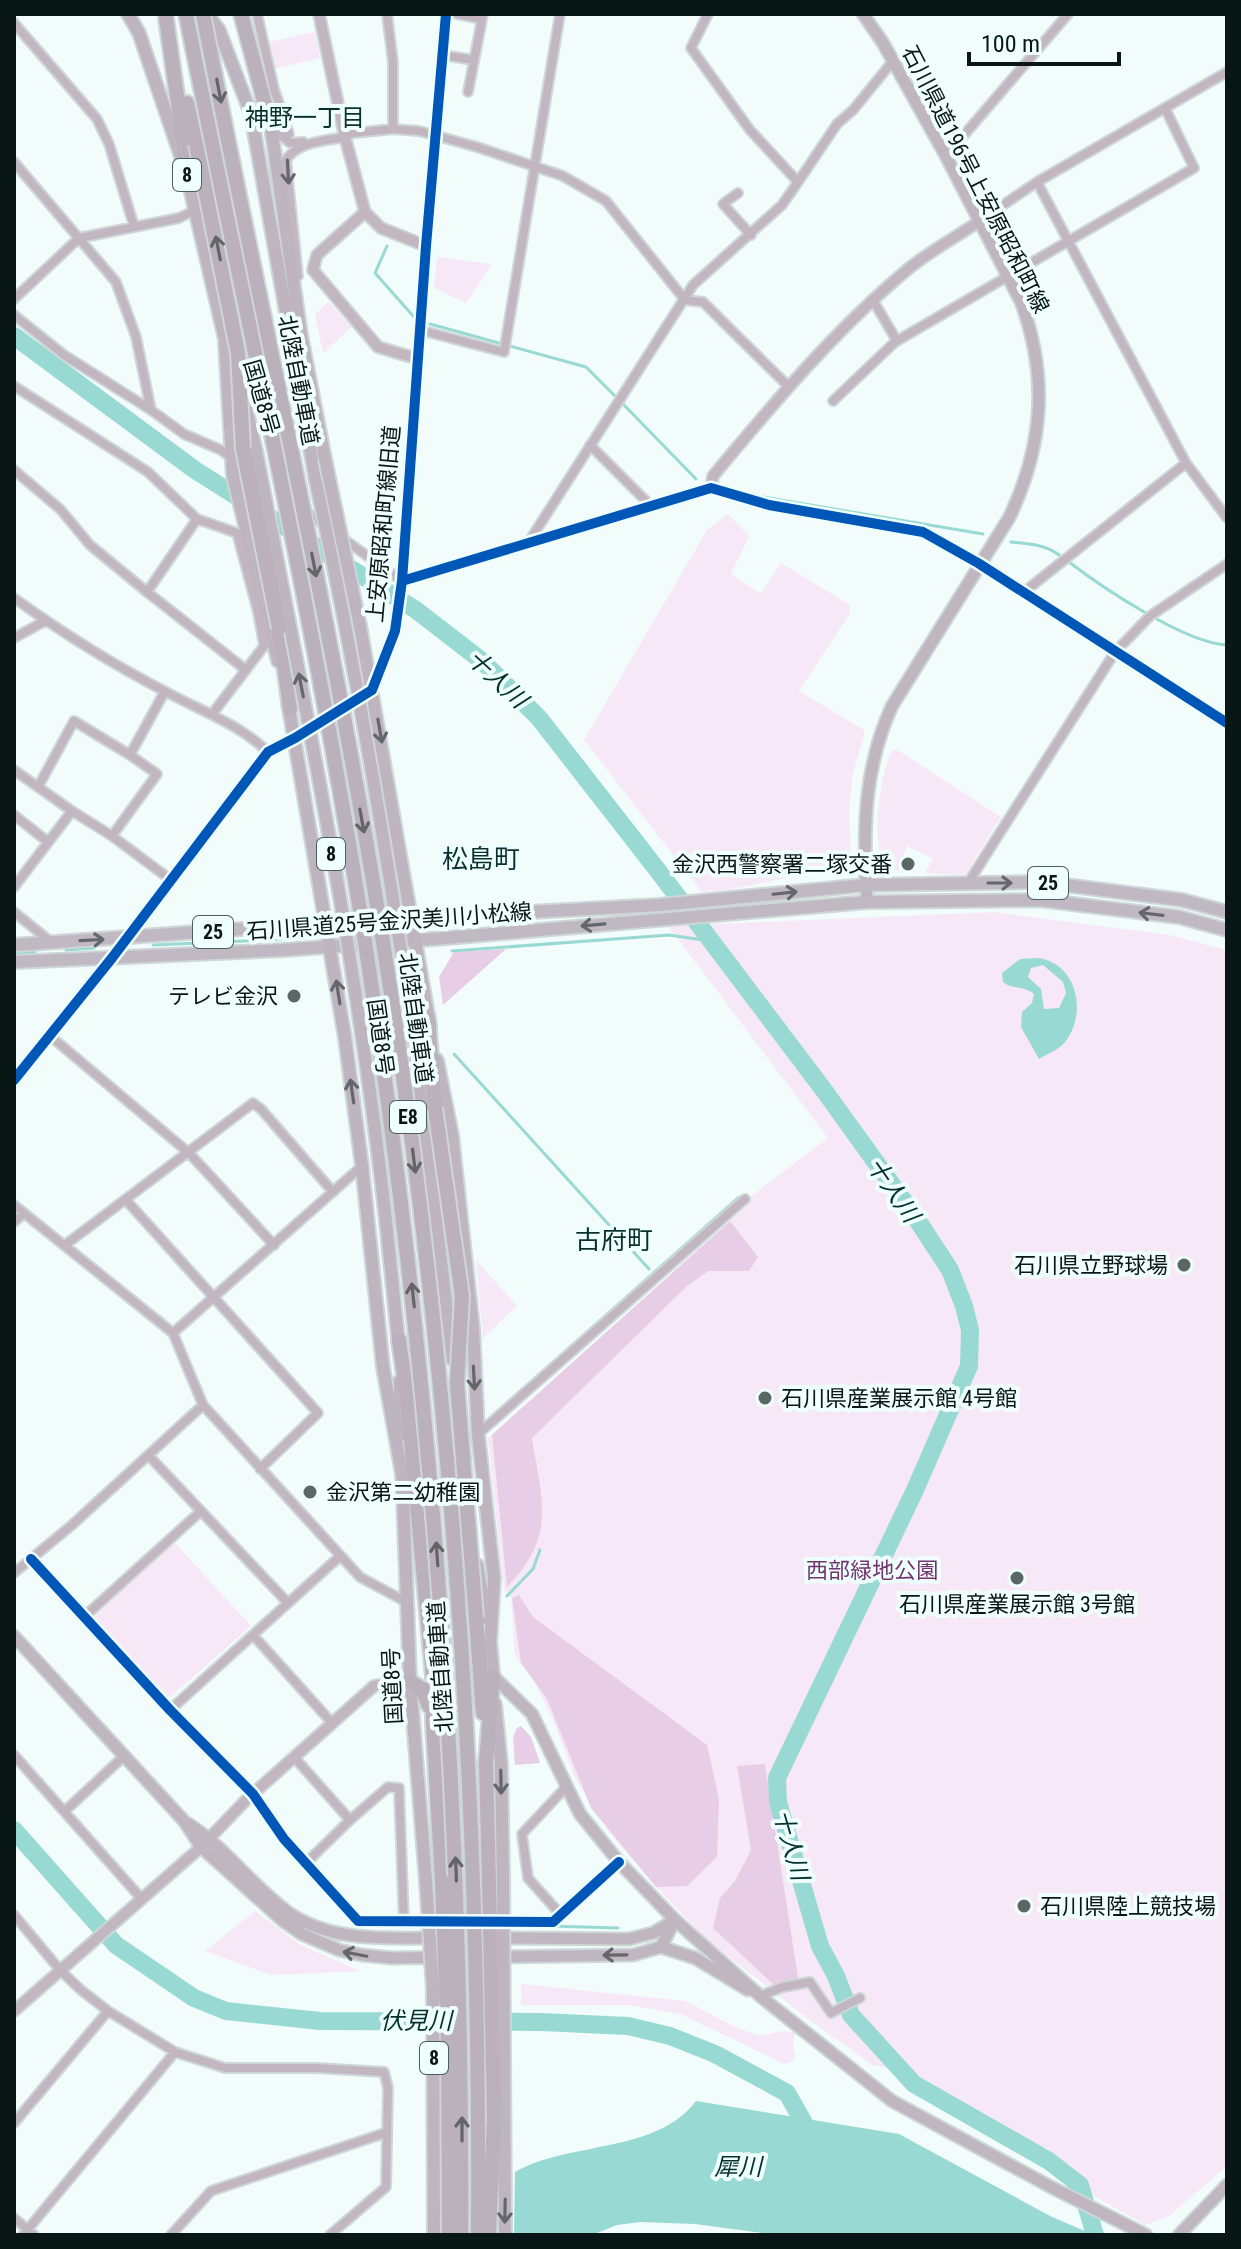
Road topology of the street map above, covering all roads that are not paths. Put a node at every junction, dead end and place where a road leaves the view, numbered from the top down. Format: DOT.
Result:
graph roads {
  1 [pos="128,14"];
  2 [pos="186,14"];
  3 [pos="205,14"];
  4 [pos="241,14"];
  5 [pos="257,14"];
  6 [pos="319,14"];
  7 [pos="387,14"];
  8 [pos="446,14"];
  9 [pos="457,14"];
  10 [pos="560,14"];
  11 [pos="708,14"];
  12 [pos="863,14"];
  13 [pos="1068,14"];
  14 [pos="165,16"];
  15 [pos="483,16"];
  16 [pos="14,23"];
  17 [pos="442,55"];
  18 [pos="474,60"];
  19 [pos="893,61"];
  20 [pos="1227,72"];
  21 [pos="468,92"];
  22 [pos="1165,108"];
  23 [pos="251,114"];
  24 [pos="271,127"];
  25 [pos="393,129"];
  26 [pos="289,134"];
  27 [pos="345,134"];
  28 [pos="436,135"];
  29 [pos="946,156"];
  30 [pos="14,162"];
  31 [pos="534,166"];
  32 [pos="189,181"];
  33 [pos="798,182"];
  34 [pos="1037,182"];
  35 [pos="738,193"];
  36 [pos="195,210"];
  37 [pos="365,212"];
  38 [pos="978,222"];
  39 [pos="134,226"];
  40 [pos="751,235"];
  41 [pos="79,238"];
  42 [pos="286,238"];
  43 [pos="1069,242"];
  44 [pos="426,246"];
  45 [pos="1007,275"];
  46 [pos="14,299"];
  47 [pos="685,300"];
  48 [pos="874,302"];
  49 [pos="298,305"];
  50 [pos="14,315"];
  51 [pos="420,330"];
  52 [pos="897,341"];
  53 [pos="225,343"];
  54 [pos="418,359"];
  55 [pos="789,387"];
  56 [pos="15,388"];
  57 [pos="833,401"];
  58 [pos="151,410"];
  59 [pos="590,445"];
  60 [pos="232,458"];
  61 [pos="1186,463"];
  62 [pos="14,470"];
  63 [pos="711,488"];
  64 [pos="651,506"];
  65 [pos="1227,518"];
  66 [pos="197,519"];
  67 [pos="241,532"];
  68 [pos="529,541"];
  69 [pos="978,563"];
  70 [pos="1227,564"];
  71 [pos="402,581"];
  72 [pos="147,592"];
  73 [pos="1024,592"];
  74 [pos="14,598"];
  75 [pos="45,621"];
  76 [pos="14,638"];
  77 [pos="1115,652"];
  78 [pos="246,670"];
  79 [pos="372,690"];
  80 [pos="165,691"];
  81 [pos="290,709"];
  82 [pos="213,713"];
  83 [pos="1227,723"];
  84 [pos="295,738"];
  85 [pos="268,752"];
  86 [pos="130,755"];
  87 [pos="14,770"];
  88 [pos="38,787"];
  89 [pos="72,811"];
  90 [pos="14,815"];
  91 [pos="112,836"];
  92 [pos="48,842"];
  93 [pos="171,880"];
  94 [pos="968,883"];
  95 [pos="866,885"];
  96 [pos="14,887"];
  97 [pos="867,902"];
  98 [pos="14,912"];
  99 [pos="1227,912"];
  100 [pos="413,920"];
  101 [pos="326,923"];
  102 [pos="1227,930"];
  103 [pos="127,939"];
  104 [pos="415,940"];
  105 [pos="51,942"];
  106 [pos="14,945"];
  107 [pos="330,945"];
  108 [pos="112,958"];
  109 [pos="14,962"];
  110 [pos="428,1018"];
  111 [pos="49,1035"];
  112 [pos="15,1077"];
  113 [pos="189,1153"];
  114 [pos="362,1166"];
  115 [pos="333,1192"];
  116 [pos="745,1199"];
  117 [pos="126,1200"];
  118 [pos="14,1205"];
  119 [pos="24,1213"];
  120 [pos="14,1222"];
  121 [pos="65,1245"];
  122 [pos="274,1245"];
  123 [pos="214,1298"];
  124 [pos="173,1333"];
  125 [pos="399,1340"];
  126 [pos="203,1405"];
  127 [pos="478,1434"];
  128 [pos="149,1456"];
  129 [pos="260,1469"];
  130 [pos="402,1474"];
  131 [pos="201,1511"];
  132 [pos="339,1557"];
  133 [pos="31,1559"];
  134 [pos="14,1573"];
  135 [pos="288,1603"];
  136 [pos="409,1603"];
  137 [pos="84,1617"];
  138 [pos="253,1635"];
  139 [pos="14,1636"];
  140 [pos="490,1645"];
  141 [pos="493,1676"];
  142 [pos="410,1681"];
  143 [pos="170,1710"];
  144 [pos="433,1722"];
  145 [pos="332,1723"];
  146 [pos="14,1755"];
  147 [pos="124,1756"];
  148 [pos="294,1757"];
  149 [pos="486,1763"];
  150 [pos="567,1786"];
  151 [pos="253,1794"];
  152 [pos="65,1811"];
  153 [pos="350,1820"];
  154 [pos="184,1821"];
  155 [pos="209,1837"];
  156 [pos="201,1847"];
  157 [pos="619,1862"];
  158 [pos="306,1863"];
  159 [pos="496,1882"];
  160 [pos="138,1902"];
  161 [pos="14,1915"];
  162 [pos="561,1915"];
  163 [pos="675,1920"];
  164 [pos="404,1923"];
  165 [pos="661,1947"];
  166 [pos="60,1970"];
  167 [pos="760,1996"];
  168 [pos="860,1998"];
  169 [pos="14,2011"];
  170 [pos="108,2011"];
  171 [pos="175,2052"];
  172 [pos="14,2123"];
  173 [pos="385,2133"];
  174 [pos="1227,2185"];
  175 [pos="14,2218"];
  176 [pos="28,2233"];
  177 [pos="171,2235"];
  178 [pos="330,2235"];
  179 [pos="434,2235"];
  180 [pos="449,2235"];
  181 [pos="461,2235"];
  182 [pos="478,2235"];
  183 [pos="489,2235"];
  184 [pos="505,2235"];
  185 [pos="1146,2235"];
  186 [pos="1179,2235"];
  1 -- 32 [label="highway, 国道8号 / 8"];
  181 -- 2 [label="highway, 北陸自動車道 / E8, one-way, bridge"];
  3 -- 23 [label="highway, 国道8号"];
  3 -- 182 [label="highway, 北陸自動車道 / E8, one-way, bridge"];
  4 -- 24 [label="highway"];
  5 -- 26 [label="street"];
  6 -- 27 [label="street"];
  7 -- 25 [label="street"];
  8 -- 17 [label="street, 上安原昭和町線旧道"];
  9 -- 15 [label="street"];
  10 -- 31 [label="street"];
  11 -- 33 [label="street"];
  12 -- 19 [label="main road, 石川県道196号上安原昭和町線"];
  13 -- 29 [label="street"];
  14 -- 32 [label="highway"];
  81 -- 14 [label="highway, one-way, bridge"];
  15 -- 18 [label="street"];
  16 -- 39 [label="street"];
  17 -- 18 [label="street"];
  17 -- 28 [label="street, 上安原昭和町線旧道"];
  18 -- 21 [label="street"];
  19 -- 29 [label="main road, 石川県道196号上安原昭和町線"];
  19 -- 33 [label="street"];
  20 -- 22 [label="street"];
  22 -- 34 [label="street"];
  22 -- 43 [label="street"];
  23 -- 42 [label="highway"];
  23 -- 140 [label="highway, 国道8号, bridge"];
  24 -- 27 [label="street"];
  24 -- 42 [label="highway"];
  25 -- 27 [label="street"];
  25 -- 28 [label="street"];
  27 -- 37 [label="street"];
  27 -- 49 [label="street, one-way"];
  28 -- 31 [label="street"];
  28 -- 44 [label="street, 上安原昭和町線旧道"];
  29 -- 38 [label="main road, 石川県道196号上安原昭和町線"];
  30 -- 41 [label="street"];
  31 -- 47 [label="street"];
  31 -- 51 [label="street"];
  32 -- 36 [label="highway, 国道8号 / 8"];
  33 -- 40 [label="street"];
  34 -- 38 [label="street"];
  34 -- 43 [label="street"];
  35 -- 40 [label="street"];
  36 -- 39 [label="street"];
  36 -- 53 [label="highway, 国道8号 / 8"];
  37 -- 44 [label="street"];
  37 -- 54 [label="street"];
  38 -- 45 [label="main road, 石川県道196号上安原昭和町線"];
  38 -- 48 [label="street"];
  39 -- 41 [label="street"];
  40 -- 47 [label="street"];
  41 -- 46 [label="street"];
  41 -- 58 [label="street"];
  42 -- 49 [label="highway"];
  43 -- 45 [label="street"];
  43 -- 61 [label="street"];
  44 -- 51 [label="street, 上安原昭和町線旧道"];
  45 -- 52 [label="street"];
  45 -- 69 [label="main road, 石川県道196号上安原昭和町線"];
  47 -- 55 [label="street"];
  47 -- 59 [label="street"];
  48 -- 52 [label="street"];
  48 -- 55 [label="street"];
  49 -- 79 [label="highway, bridge"];
  50 -- 58 [label="street"];
  51 -- 54 [label="street, 上安原昭和町線旧道"];
  52 -- 57 [label="street"];
  53 -- 60 [label="highway, 8"];
  125 -- 53 [label="highway, 国道8号 / 8, one-way, bridge"];
  54 -- 71 [label="street, 上安原昭和町線旧道"];
  55 -- 63 [label="street"];
  56 -- 66 [label="street"];
  58 -- 60 [label="street"];
  59 -- 64 [label="street"];
  59 -- 68 [label="street"];
  60 -- 67 [label="highway, 8"];
  60 -- 71 [label="street"];
  61 -- 65 [label="street"];
  61 -- 73 [label="street"];
  62 -- 72 [label="street"];
  63 -- 64 [label="street"];
  63 -- 69 [label="street"];
  64 -- 68 [label="street"];
  66 -- 67 [label="street"];
  66 -- 72 [label="street"];
  67 -- 78 [label="street"];
  67 -- 81 [label="highway, 8"];
  68 -- 71 [label="street"];
  69 -- 73 [label="street"];
  69 -- 95 [label="main road, 石川県道196号上安原昭和町線"];
  70 -- 77 [label="street"];
  71 -- 79 [label="street, 上安原昭和町線旧道"];
  72 -- 78 [label="street"];
  73 -- 77 [label="street"];
  74 -- 75 [label="street"];
  75 -- 76 [label="street"];
  75 -- 80 [label="street"];
  77 -- 83 [label="street"];
  77 -- 94 [label="street"];
  78 -- 82 [label="street"];
  79 -- 84 [label="street"];
  79 -- 100 [label="highway, one-way"];
  80 -- 82 [label="street"];
  80 -- 86 [label="street"];
  81 -- 84 [label="highway, 8"];
  82 -- 85 [label="street"];
  84 -- 85 [label="street"];
  84 -- 101 [label="highway, 8"];
  85 -- 93 [label="street"];
  86 -- 88 [label="street"];
  86 -- 91 [label="street"];
  87 -- 88 [label="street"];
  88 -- 89 [label="street"];
  89 -- 91 [label="street"];
  89 -- 92 [label="street"];
  90 -- 92 [label="street"];
  91 -- 93 [label="street"];
  92 -- 96 [label="street"];
  93 -- 103 [label="street"];
  94 -- 95 [label="main road, 25"];
  94 -- 99 [label="main road, 25, one-way"];
  95 -- 97 [label="main road, 石川県道196号上安原昭和町線"];
  100 -- 95 [label="main road, 石川県道25号金沢美川小松線 / 25, one-way"];
  102 -- 97 [label="main road, 25, one-way"];
  97 -- 104 [label="main road, 石川県道25号金沢美川小松線 / 25, one-way"];
  98 -- 105 [label="street"];
  100 -- 101 [label="main road, 石川県道25号金沢美川小松線 / 25"];
  100 -- 104 [label="highway"];
  101 -- 103 [label="main road, 石川県道25号金沢美川小松線 / 25"];
  101 -- 107 [label="highway, 8"];
  105 -- 103 [label="main road, 石川県道25号金沢美川小松線 / 25, one-way"];
  103 -- 108 [label="street"];
  104 -- 107 [label="main road, 石川県道25号金沢美川小松線 / 25"];
  104 -- 110 [label="highway"];
  105 -- 106 [label="main road, 石川県道25号金沢美川小松線 / 25"];
  107 -- 108 [label="main road, 石川県道25号金沢美川小松線 / 25"];
  114 -- 107 [label="highway, 8, one-way"];
  108 -- 109 [label="main road, 石川県道25号金沢美川小松線 / 25"];
  108 -- 111 [label="street"];
  110 -- 127 [label="highway, one-way"];
  110 -- 149 [label="highway, bridge"];
  111 -- 112 [label="street"];
  111 -- 113 [label="street"];
  113 -- 115 [label="street"];
  113 -- 117 [label="street"];
  113 -- 122 [label="street"];
  114 -- 115 [label="street"];
  114 -- 130 [label="highway, 8"];
  115 -- 122 [label="street"];
  116 -- 127 [label="street"];
  117 -- 121 [label="street"];
  117 -- 123 [label="street"];
  118 -- 119 [label="street"];
  119 -- 120 [label="street"];
  119 -- 121 [label="street"];
  121 -- 124 [label="street"];
  122 -- 123 [label="street"];
  123 -- 124 [label="street"];
  123 -- 129 [label="street"];
  124 -- 126 [label="street"];
  125 -- 130 [label="highway, 国道8号 / 8"];
  125 -- 144 [label="highway"];
  126 -- 128 [label="street"];
  126 -- 129 [label="street"];
  127 -- 140 [label="highway"];
  128 -- 131 [label="street"];
  128 -- 133 [label="street"];
  129 -- 132 [label="street"];
  130 -- 136 [label="highway, 国道8号 / 8"];
  131 -- 135 [label="street"];
  131 -- 137 [label="street"];
  132 -- 135 [label="street"];
  132 -- 136 [label="street"];
  133 -- 134 [label="street"];
  133 -- 137 [label="street"];
  135 -- 138 [label="street"];
  136 -- 142 [label="highway, 国道8号 / 8"];
  137 -- 143 [label="street"];
  138 -- 143 [label="street"];
  138 -- 145 [label="street"];
  139 -- 147 [label="main road"];
  140 -- 141 [label="highway, 国道8号"];
  141 -- 149 [label="highway"];
  141 -- 150 [label="main road"];
  141 -- 159 [label="highway, 国道8号, one-way"];
  142 -- 144 [label="highway"];
  142 -- 145 [label="street"];
  142 -- 179 [label="highway, 国道8号 / 8, bridge"];
  143 -- 151 [label="street"];
  144 -- 180 [label="highway, bridge"];
  145 -- 148 [label="street"];
  146 -- 152 [label="street"];
  147 -- 152 [label="street"];
  147 -- 154 [label="main road"];
  148 -- 151 [label="street"];
  148 -- 153 [label="street"];
  149 -- 159 [label="highway"];
  150 -- 157 [label="main road"];
  150 -- 162 [label="street"];
  151 -- 155 [label="street"];
  151 -- 158 [label="street"];
  152 -- 160 [label="street"];
  153 -- 158 [label="street"];
  153 -- 164 [label="street"];
  154 -- 155 [label="main road"];
  154 -- 156 [label="main road"];
  155 -- 156 [label="street"];
  155 -- 163 [label="main road"];
  156 -- 160 [label="street"];
  165 -- 156 [label="main road, one-way"];
  157 -- 162 [label="street"];
  157 -- 163 [label="main road"];
  158 -- 164 [label="street"];
  159 -- 183 [label="highway, bridge"];
  159 -- 184 [label="highway, 国道8号, one-way, bridge"];
  160 -- 166 [label="street"];
  161 -- 166 [label="street"];
  162 -- 164 [label="street"];
  163 -- 165 [label="main road"];
  163 -- 167 [label="main road"];
  165 -- 167 [label="main road"];
  166 -- 169 [label="street"];
  166 -- 170 [label="street"];
  167 -- 168 [label="street"];
  167 -- 185 [label="main road"];
  170 -- 171 [label="street"];
  170 -- 172 [label="street"];
  171 -- 173 [label="street"];
  171 -- 176 [label="street"];
  173 -- 177 [label="street"];
  173 -- 178 [label="street"];
  174 -- 186 [label="main road"];
  175 -- 176 [label="street"];
}
